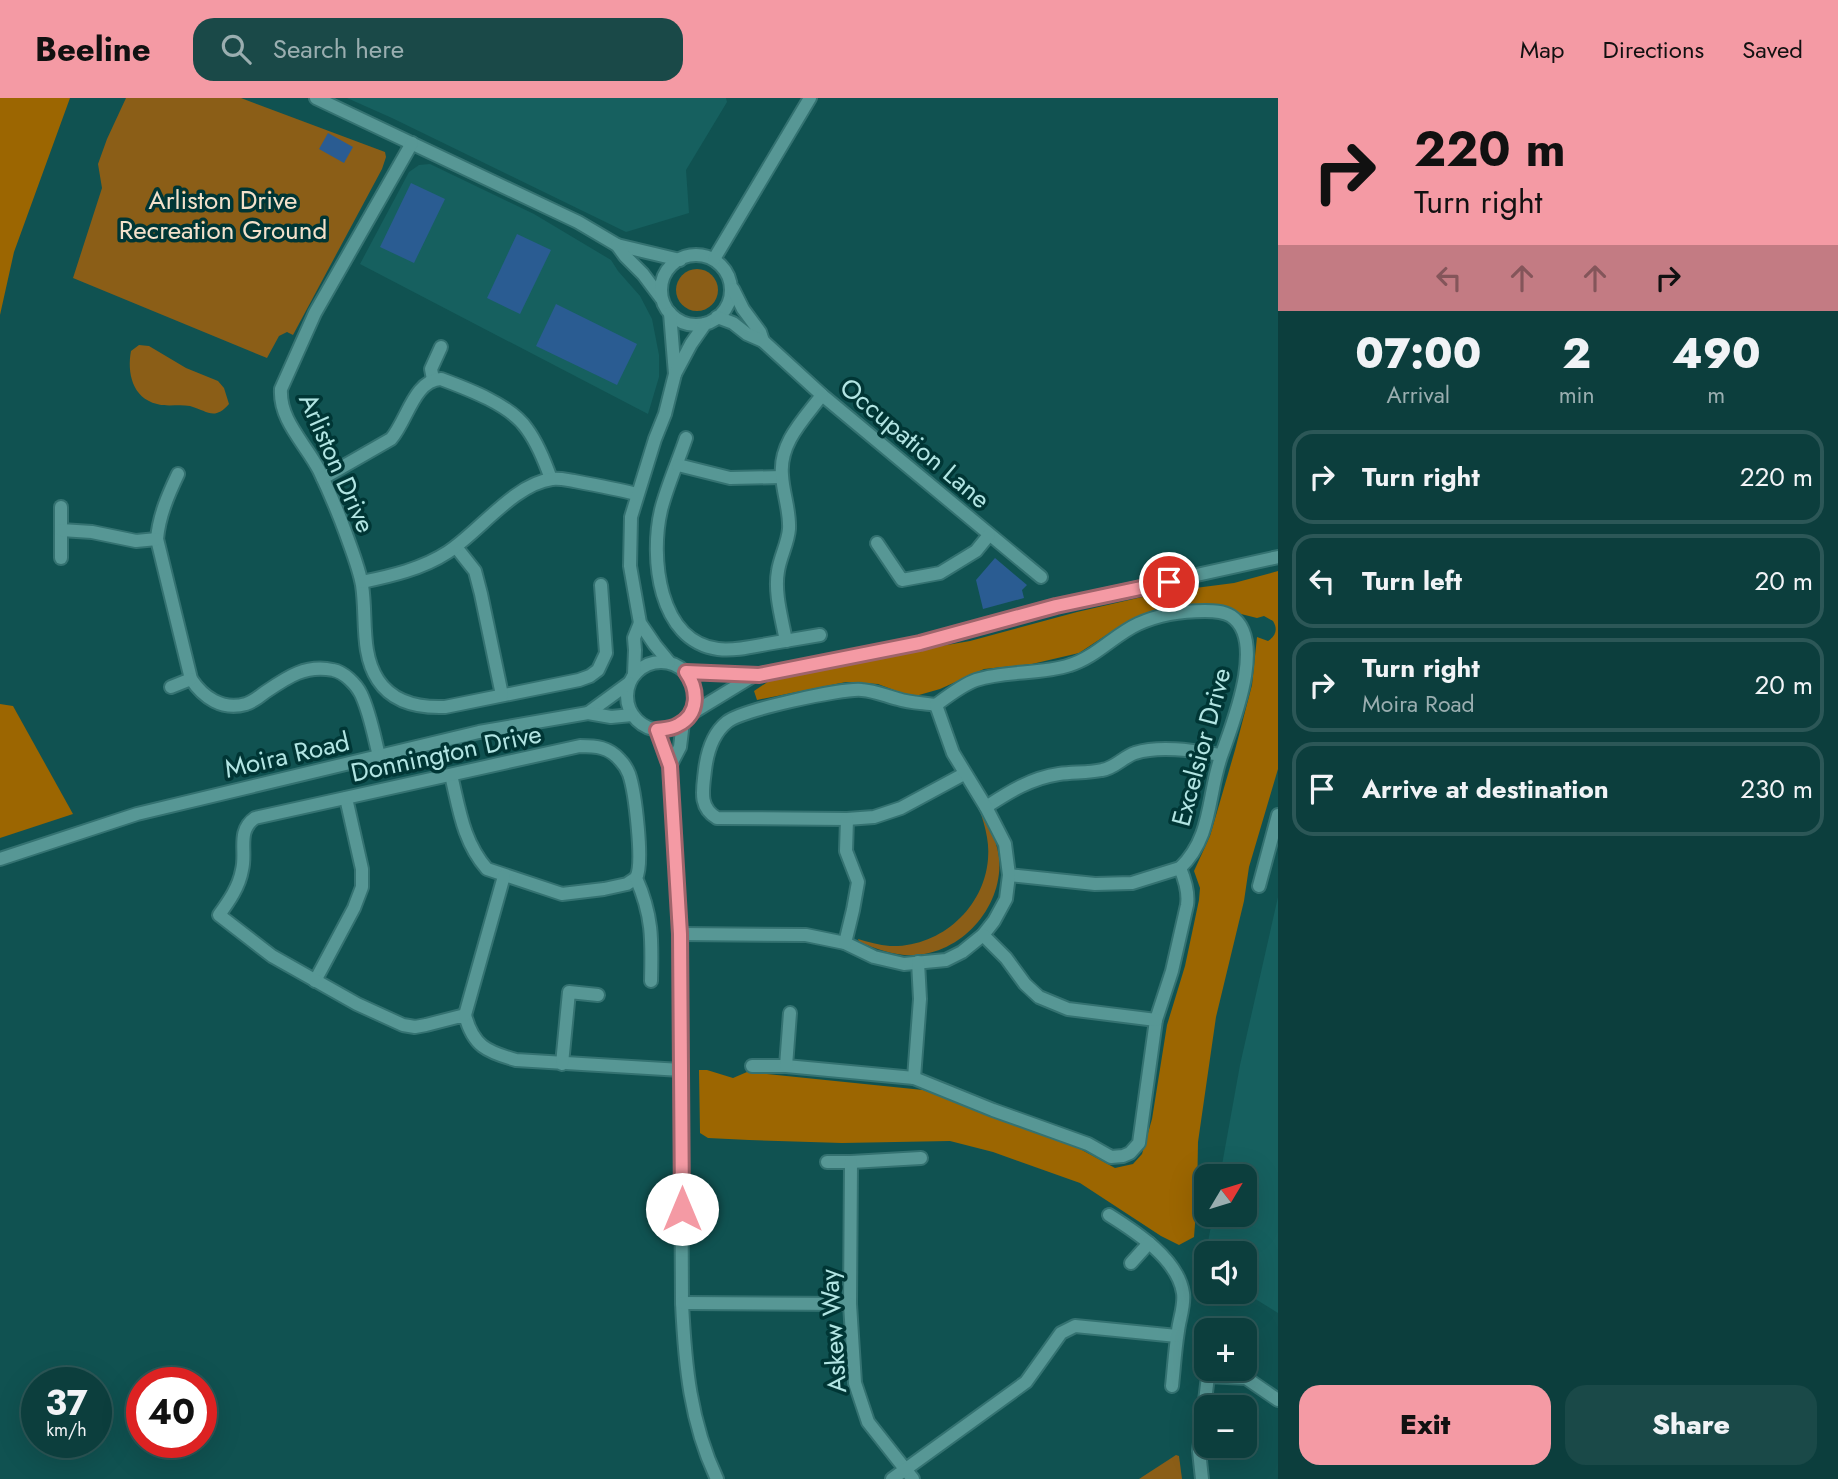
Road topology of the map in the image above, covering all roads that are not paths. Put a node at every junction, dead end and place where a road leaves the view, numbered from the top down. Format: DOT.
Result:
graph roads {
  1 [pos="316,98"];
  2 [pos="810,98"];
  3 [pos="412,143"];
  4 [pos="617,244"];
  5 [pos="714,259"];
  6 [pos="680,260"];
  7 [pos="732,289"];
  8 [pos="663,300"];
  9 [pos="670,313"];
  10 [pos="711,320"];
  11 [pos="762,341"];
  12 [pos="441,347"];
  13 [pos="675,374"];
  14 [pos="433,379"];
  15 [pos="822,395"];
  16 [pos="686,438"];
  17 [pos="678,465"];
  18 [pos="178,474"];
  19 [pos="782,477"];
  20 [pos="323,478"];
  21 [pos="551,479"];
  22 [pos="637,494"];
  23 [pos="61,507"];
  24 [pos="61,530"];
  25 [pos="989,536"];
  26 [pos="157,539"];
  27 [pos="877,543"];
  28 [pos="456,547"];
  29 [pos="1278,557"];
  30 [pos="61,558"];
  31 [pos="1041,577"];
  32 [pos="362,582"];
  33 [pos="601,585"];
  34 [pos="640,622"];
  35 [pos="820,635"];
  36 [pos="786,641"];
  37 [pos="668,662"];
  38 [pos="686,672"];
  39 [pos="754,676"];
  40 [pos="631,678"];
  41 [pos="191,679"];
  42 [pos="171,687"];
  43 [pos="502,695"];
  44 [pos="936,705"];
  45 [pos="588,713"];
  46 [pos="632,715"];
  47 [pos="686,719"];
  48 [pos="657,730"];
  49 [pos="1221,755"];
  50 [pos="379,756"];
  51 [pos="670,766"];
  52 [pos="964,774"];
  53 [pos="451,775"];
  54 [pos="346,798"];
  55 [pos="986,807"];
  56 [pos="847,819"];
  57 [pos="1277,820"];
  58 [pos="0,859"];
  59 [pos="1180,868"];
  60 [pos="1009,875"];
  61 [pos="504,876"];
  62 [pos="636,878"];
  63 [pos="1259,886"];
  64 [pos="680,934"];
  65 [pos="983,935"];
  66 [pos="845,943"];
  67 [pos="918,962"];
  68 [pos="315,981"];
  69 [pos="650,981"];
  70 [pos="598,995"];
  71 [pos="790,1013"];
  72 [pos="465,1015"];
  73 [pos="1156,1020"];
  74 [pos="562,1064"];
  75 [pos="752,1066"];
  76 [pos="786,1066"];
  77 [pos="681,1070"];
  78 [pos="914,1078"];
  79 [pos="921,1158"];
  80 [pos="827,1162"];
  81 [pos="851,1162"];
  82 [pos="1109,1215"];
  83 [pos="1149,1243"];
  84 [pos="1132,1263"];
  85 [pos="682,1303"];
  86 [pos="850,1304"];
  87 [pos="1177,1336"];
  88 [pos="1172,1386"];
  89 [pos="1278,1400"];
  90 [pos="909,1474"];
  91 [pos="717,1479"];
  92 [pos="892,1479"];
  93 [pos="1202,1479"];
  1 -- 3 [label="street"];
  2 -- 5 [label="street"];
  3 -- 4 [label="street"];
  3 -- 20 [label="street, Arliston Drive"];
  4 -- 6 [label="street"];
  4 -- 8 [label="street"];
  5 -- 6 [label="street"];
  5 -- 7 [label="street"];
  6 -- 8 [label="street"];
  7 -- 10 [label="street"];
  7 -- 11 [label="street"];
  8 -- 9 [label="street"];
  9 -- 10 [label="street"];
  9 -- 13 [label="street"];
  10 -- 11 [label="street"];
  10 -- 13 [label="street"];
  11 -- 15 [label="street, Occupation Lane"];
  12 -- 14 [label="street"];
  13 -- 22 [label="street"];
  14 -- 20 [label="street"];
  14 -- 21 [label="street"];
  15 -- 19 [label="street"];
  15 -- 25 [label="street, Occupation Lane"];
  16 -- 17 [label="street"];
  17 -- 19 [label="street"];
  17 -- 36 [label="street"];
  18 -- 26 [label="street"];
  19 -- 36 [label="street"];
  20 -- 32 [label="street, Arliston Drive"];
  21 -- 22 [label="street"];
  21 -- 28 [label="street"];
  22 -- 34 [label="street"];
  23 -- 24 [label="street"];
  24 -- 26 [label="street"];
  24 -- 30 [label="street"];
  25 -- 27 [label="street"];
  25 -- 31 [label="street, Occupation Lane"];
  26 -- 41 [label="street"];
  28 -- 32 [label="street"];
  28 -- 43 [label="street"];
  29 -- 39 [label="street"];
  32 -- 43 [label="street, Arliston Drive"];
  33 -- 43 [label="street, Arliston Drive"];
  34 -- 37 [label="street"];
  34 -- 40 [label="street"];
  35 -- 36 [label="street"];
  37 -- 38 [label="street"];
  37 -- 40 [label="street"];
  38 -- 39 [label="street"];
  38 -- 47 [label="street"];
  39 -- 47 [label="street"];
  40 -- 45 [label="street, Moira Road"];
  40 -- 46 [label="street"];
  41 -- 42 [label="street"];
  41 -- 50 [label="street"];
  44 -- 49 [label="street, Excelsior Drive"];
  44 -- 52 [label="street"];
  44 -- 56 [label="street"];
  45 -- 46 [label="street, Moira Road"];
  45 -- 50 [label="street, Moira Road"];
  46 -- 48 [label="street"];
  47 -- 48 [label="street"];
  47 -- 51 [label="street"];
  48 -- 51 [label="street"];
  49 -- 55 [label="street"];
  49 -- 59 [label="street, Excelsior Drive"];
  50 -- 58 [label="street, Moira Road"];
  51 -- 64 [label="street"];
  52 -- 55 [label="street"];
  52 -- 56 [label="street"];
  53 -- 54 [label="street, Donnington Drive"];
  53 -- 61 [label="street"];
  53 -- 62 [label="street, Donnington Drive"];
  54 -- 68 [label="street"];
  54 -- 68 [label="street, Donnington Drive"];
  55 -- 60 [label="street"];
  56 -- 66 [label="street"];
  57 -- 63 [label="street"];
  59 -- 60 [label="street"];
  59 -- 73 [label="street"];
  60 -- 65 [label="street"];
  61 -- 62 [label="street"];
  61 -- 72 [label="street"];
  62 -- 69 [label="street, Donnington Drive"];
  64 -- 66 [label="street"];
  64 -- 77 [label="street"];
  65 -- 67 [label="street"];
  65 -- 73 [label="street"];
  66 -- 67 [label="street"];
  67 -- 78 [label="street"];
  68 -- 72 [label="street, Donnington Drive"];
  70 -- 74 [label="street"];
  71 -- 76 [label="street"];
  72 -- 74 [label="street"];
  73 -- 78 [label="street"];
  74 -- 77 [label="street"];
  75 -- 76 [label="street"];
  76 -- 78 [label="street"];
  77 -- 85 [label="street"];
  79 -- 81 [label="street"];
  80 -- 81 [label="street"];
  81 -- 86 [label="street, Askew Way"];
  82 -- 83 [label="street"];
  83 -- 84 [label="street"];
  83 -- 87 [label="street"];
  85 -- 86 [label="street"];
  85 -- 91 [label="street"];
  86 -- 90 [label="street, Askew Way"];
  87 -- 88 [label="street"];
  87 -- 90 [label="street"];
  89 -- 93 [label="street"];
  90 -- 92 [label="street"];
}
